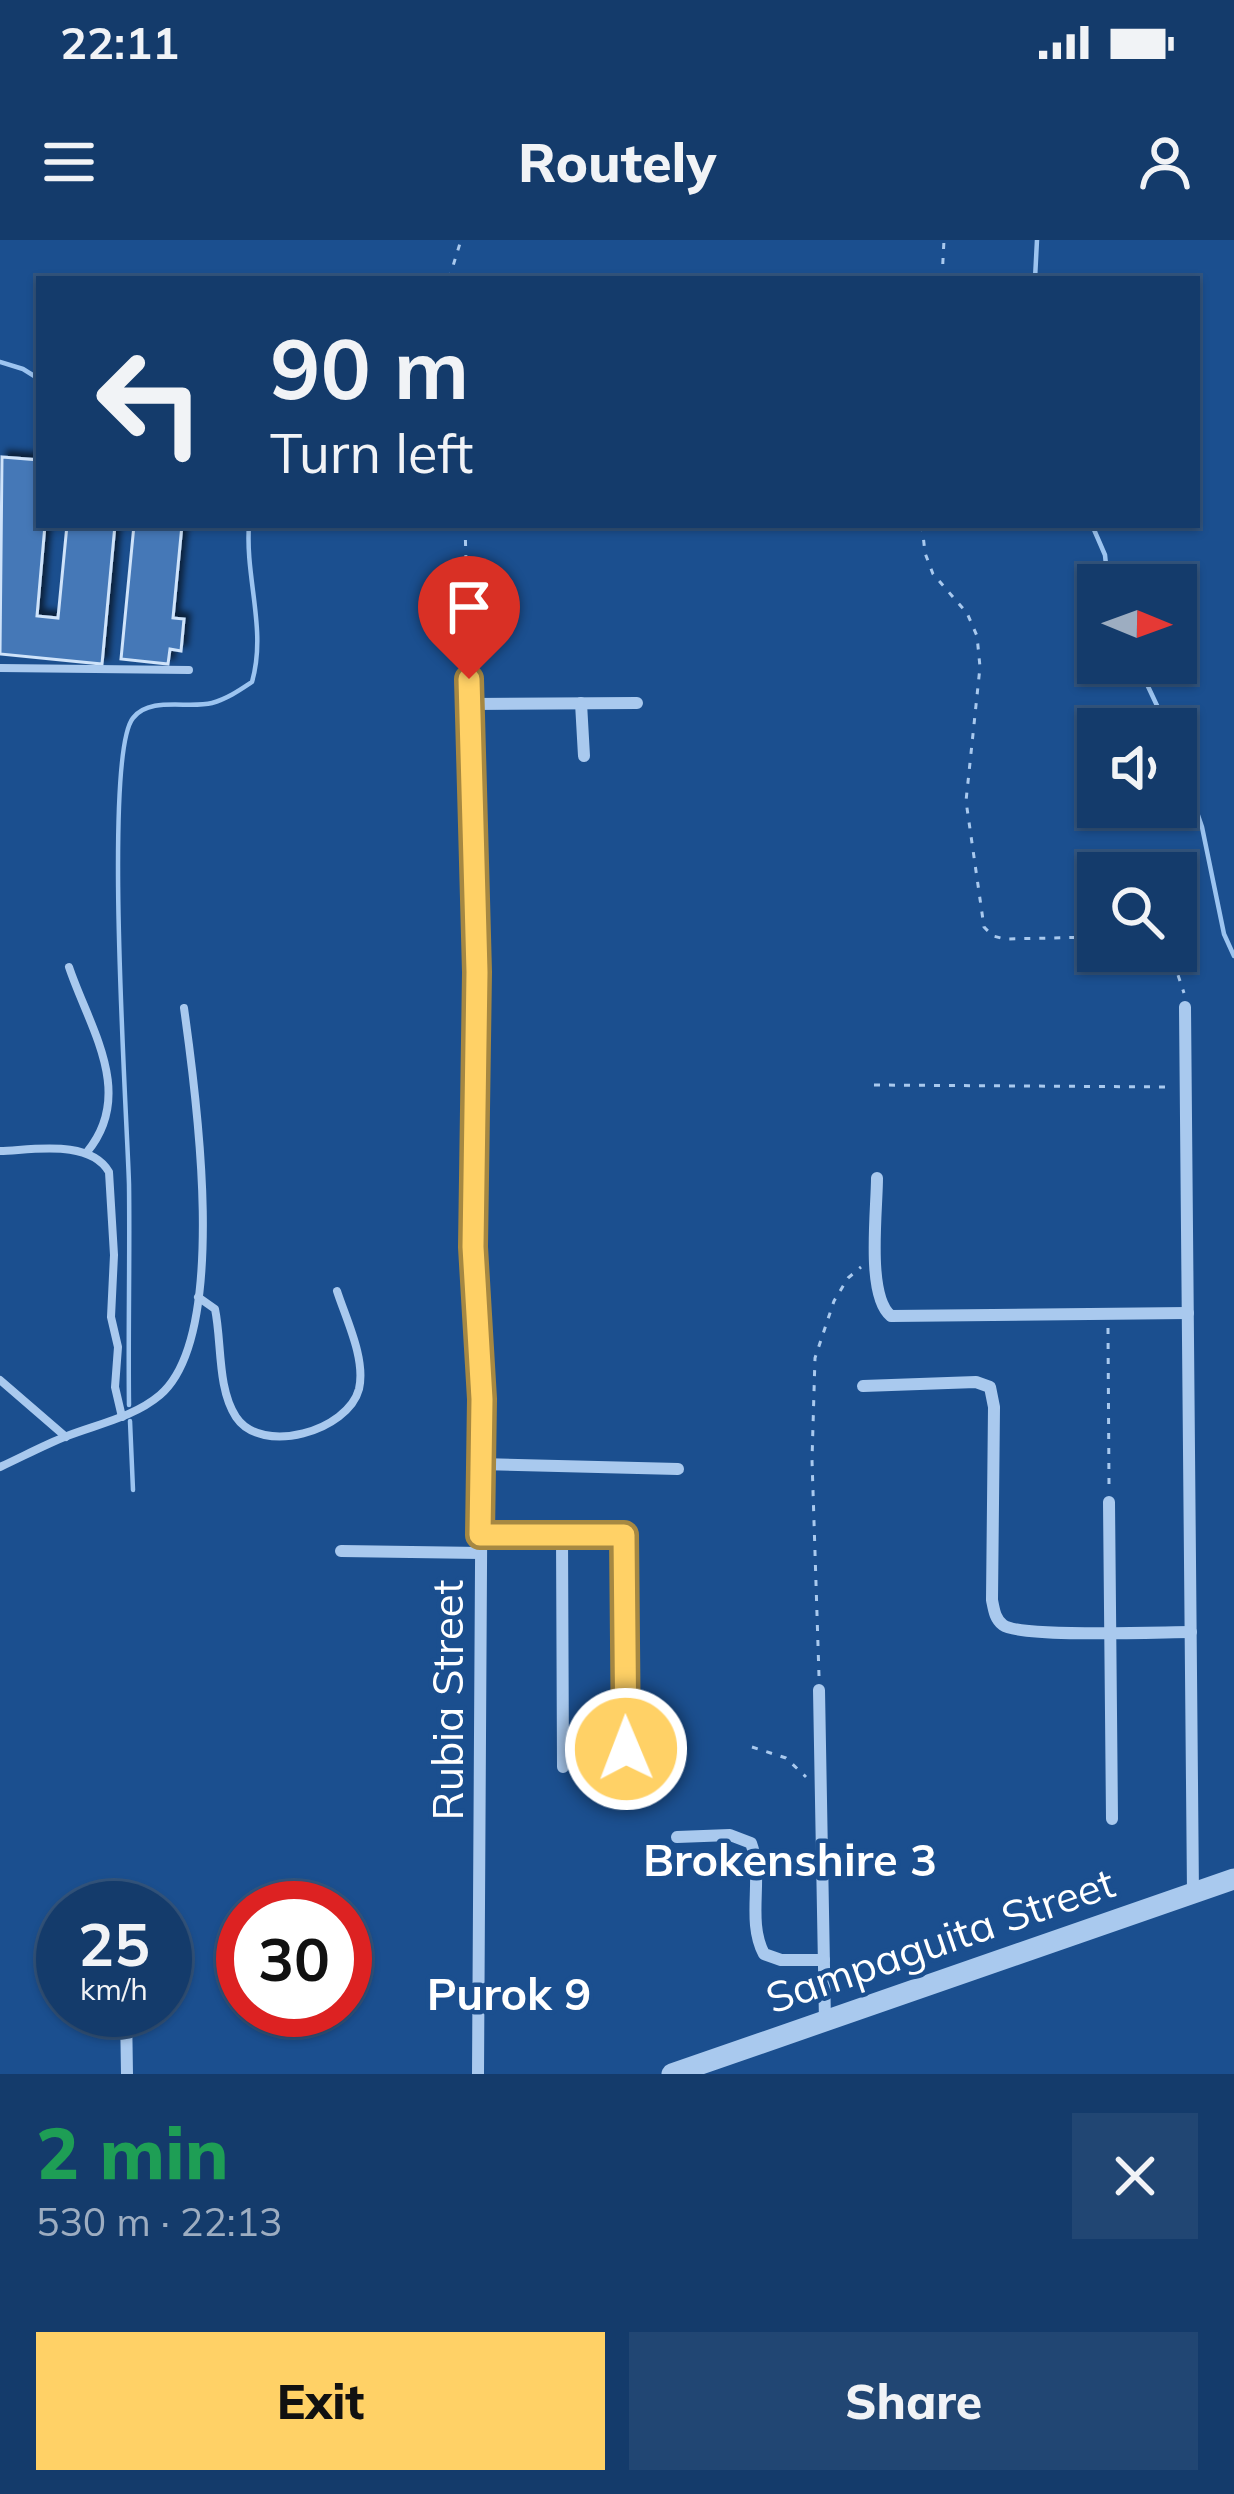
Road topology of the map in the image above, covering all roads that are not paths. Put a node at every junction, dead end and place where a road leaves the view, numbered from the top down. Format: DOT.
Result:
graph roads {
  1 [pos="0,668"];
  2 [pos="189,670"];
  3 [pos="469,679"];
  4 [pos="581,703"];
  5 [pos="637,703"];
  6 [pos="470,704"];
  7 [pos="584,756"];
  8 [pos="69,967"];
  9 [pos="1185,1007"];
  10 [pos="184,1008"];
  11 [pos="0,1150"];
  12 [pos="87,1152"];
  13 [pos="877,1178"];
  14 [pos="337,1291"];
  15 [pos="198,1297"];
  16 [pos="1188,1312"];
  17 [pos="0,1380"];
  18 [pos="863,1386"];
  19 [pos="122,1417"];
  20 [pos="66,1437"];
  21 [pos="481,1464"];
  22 [pos="0,1468"];
  23 [pos="678,1469"];
  24 [pos="1109,1502"];
  25 [pos="480,1535"];
  26 [pos="562,1535"];
  27 [pos="341,1551"];
  28 [pos="481,1553"];
  29 [pos="1110,1632"];
  30 [pos="1191,1632"];
  31 [pos="819,1690"];
  32 [pos="626,1749"];
  33 [pos="563,1766"];
  34 [pos="1112,1820"];
  35 [pos="677,1837"];
  36 [pos="1234,1879"];
  37 [pos="1193,1894"];
  38 [pos="824,1960"];
  39 [pos="825,2021"];
  40 [pos="126,2037"];
  41 [pos="127,2074"];
  42 [pos="478,2074"];
  43 [pos="672,2074"];
  1 -- 2 [label="lane"];
  3 -- 6 [label="street, Rubia Street"];
  4 -- 5 [label="street"];
  4 -- 6 [label="street"];
  4 -- 7 [label="street"];
  6 -- 21 [label="street, Rubia Street"];
  8 -- 12 [label="lane"];
  9 -- 16 [label="street"];
  10 -- 15 [label="lane"];
  11 -- 12 [label="lane"];
  12 -- 19 [label="lane"];
  13 -- 16 [label="street"];
  14 -- 15 [label="lane"];
  15 -- 19 [label="lane"];
  16 -- 30 [label="street"];
  17 -- 20 [label="lane"];
  18 -- 29 [label="street"];
  19 -- 20 [label="lane"];
  20 -- 22 [label="lane"];
  21 -- 23 [label="street"];
  21 -- 25 [label="street, Rubia Street"];
  24 -- 29 [label="street"];
  25 -- 26 [label="street"];
  25 -- 28 [label="street, Rubia Street"];
  26 -- 32 [label="street"];
  26 -- 33 [label="street"];
  27 -- 28 [label="street"];
  28 -- 42 [label="street, Rubia Street"];
  29 -- 30 [label="street"];
  29 -- 34 [label="street"];
  30 -- 37 [label="street"];
  31 -- 38 [label="street"];
  35 -- 38 [label="street"];
  36 -- 37 [label="street, Sampaguita Street"];
  37 -- 39 [label="street, Sampaguita Street"];
  38 -- 39 [label="street"];
  39 -- 43 [label="street, Sampaguita Street"];
  40 -- 41 [label="street"];
}
